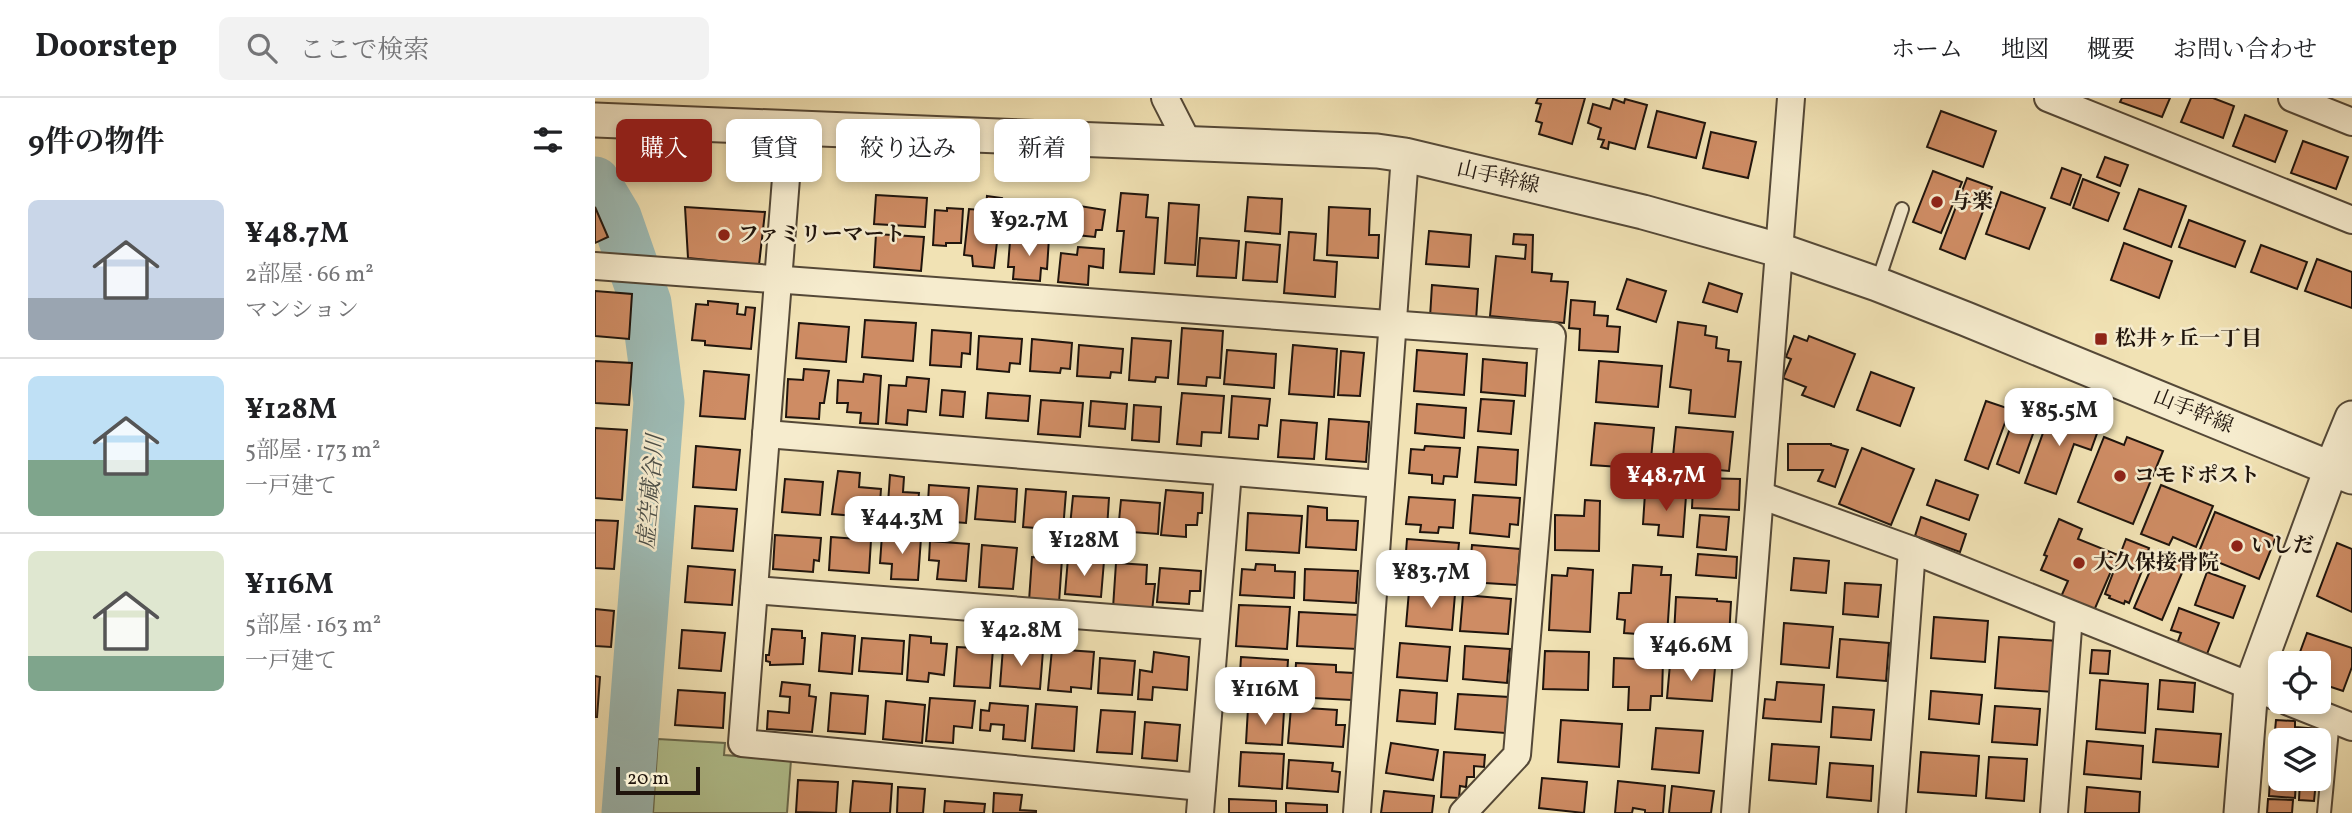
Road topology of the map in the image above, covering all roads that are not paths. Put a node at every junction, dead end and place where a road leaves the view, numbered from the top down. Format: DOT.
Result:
graph roads {
  1 [pos="1165,98"];
  2 [pos="1791,98"];
  3 [pos="2048,98"];
  4 [pos="2292,98"];
  5 [pos="611,121"];
  6 [pos="2352,122"];
  7 [pos="726,125"];
  8 [pos="822,128"];
  9 [pos="1188,143"];
  10 [pos="1405,155"];
  11 [pos="786,182"];
  12 [pos="1902,209"];
  13 [pos="2352,220"];
  14 [pos="1779,250"];
  15 [pos="605,266"];
  16 [pos="778,279"];
  17 [pos="1877,284"];
  18 [pos="1392,324"];
  19 [pos="2352,418"];
  20 [pos="766,434"];
  21 [pos="1228,472"];
  22 [pos="2341,473"];
  23 [pos="1381,484"];
  24 [pos="1760,495"];
  25 [pos="1912,550"];
  26 [pos="754,590"];
  27 [pos="2069,615"];
  28 [pos="1215,626"];
  29 [pos="2265,693"];
  30 [pos="2319,714"];
  31 [pos="2342,723"];
  32 [pos="1202,787"];
  33 [pos="1200,813"];
  34 [pos="1357,813"];
  35 [pos="1463,813"];
  36 [pos="1735,813"];
  37 [pos="1892,813"];
  38 [pos="2054,813"];
  39 [pos="2241,813"];
  40 [pos="2324,813"];
  1 -- 9 [label="street"];
  2 -- 14 [label="street"];
  3 -- 13 [label="street"];
  4 -- 6 [label="street"];
  5 -- 7 [label="street, 山手幹線"];
  8 -- 9 [label="street, 山手幹線"];
  9 -- 10 [label="street, 山手幹線"];
  10 -- 14 [label="street, 山手幹線"];
  10 -- 18 [label="street"];
  11 -- 16 [label="street"];
  12 -- 17 [label="lane"];
  14 -- 17 [label="street, 山手幹線"];
  14 -- 24 [label="street"];
  15 -- 16 [label="street"];
  16 -- 18 [label="street"];
  16 -- 20 [label="street"];
  17 -- 22 [label="street, 山手幹線"];
  18 -- 23 [label="street"];
  18 -- 35 [label="street"];
  19 -- 22 [label="street"];
  20 -- 21 [label="street"];
  20 -- 26 [label="street"];
  21 -- 23 [label="street"];
  21 -- 28 [label="street"];
  22 -- 29 [label="street"];
  23 -- 34 [label="street"];
  24 -- 25 [label="street"];
  24 -- 36 [label="street"];
  25 -- 27 [label="street"];
  25 -- 37 [label="street"];
  26 -- 28 [label="street"];
  26 -- 32 [label="street"];
  27 -- 29 [label="street"];
  27 -- 38 [label="street"];
  28 -- 32 [label="street"];
  29 -- 39 [label="street"];
  30 -- 31 [label="street"];
  31 -- 40 [label="lane"];
  32 -- 33 [label="street"];
}
